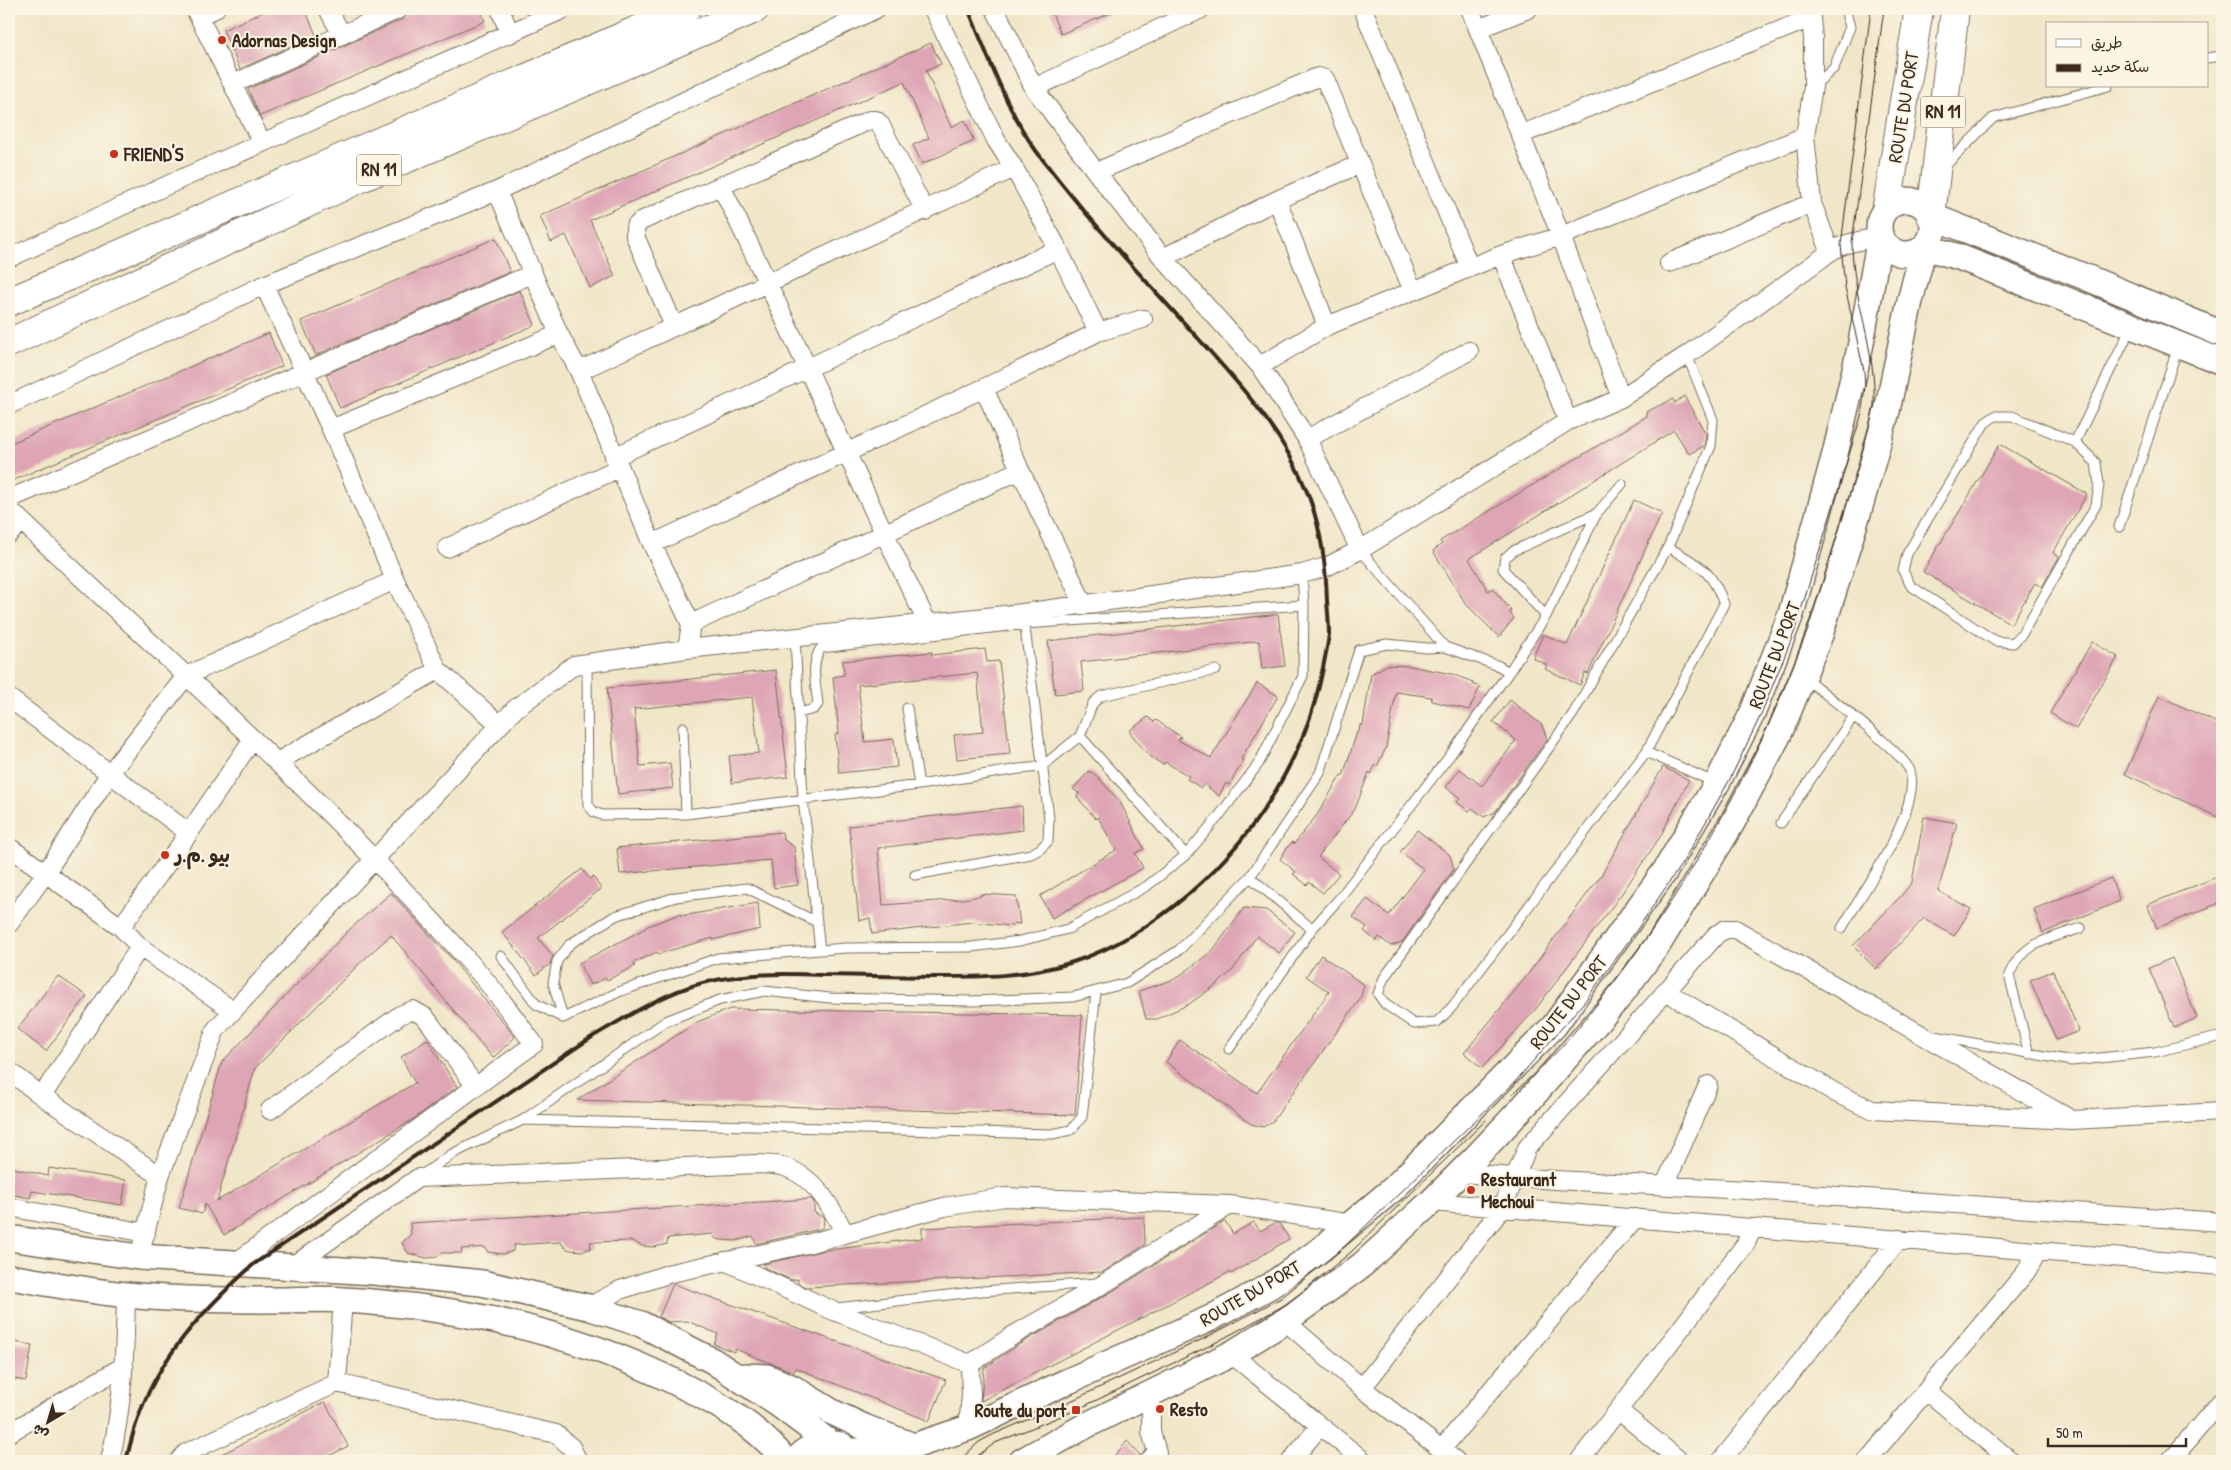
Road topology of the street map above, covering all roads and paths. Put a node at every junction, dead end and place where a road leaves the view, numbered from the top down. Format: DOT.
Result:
graph roads {
  1 [pos="215,9"];
  2 [pos="328,9"];
  3 [pos="399,9"];
  4 [pos="500,9"];
  5 [pos="564,9"];
  6 [pos="686,9"];
  7 [pos="756,9"];
  8 [pos="876,9"];
  9 [pos="933,9"];
  10 [pos="995,9"];
  11 [pos="1201,9"];
  12 [pos="1363,9"];
  13 [pos="1470,9"];
  14 [pos="1528,9"];
  15 [pos="1845,9"];
  16 [pos="1918,9"];
  17 [pos="1955,9"];
  18 [pos="197,12"];
  19 [pos="377,13"];
  20 [pos="1811,13"];
  21 [pos="1478,29"];
  22 [pos="342,34"];
  23 [pos="510,34"];
  24 [pos="2222,56"];
  25 [pos="2208,58"];
  26 [pos="233,84"];
  27 [pos="1814,87"];
  28 [pos="1034,88"];
  29 [pos="2101,88"];
  30 [pos="1520,135"];
  31 [pos="1805,136"];
  32 [pos="262,143"];
  33 [pos="1360,164"];
  34 [pos="1014,168"];
  35 [pos="1096,172"];
  36 [pos="1935,176"];
  37 [pos="721,186"];
  38 [pos="497,191"];
  39 [pos="1277,200"];
  40 [pos="1812,204"];
  41 [pos="1887,206"];
  42 [pos="925,211"];
  43 [pos="1931,216"];
  44 [pos="1561,236"];
  45 [pos="1880,237"];
  46 [pos="1924,248"];
  47 [pos="1058,249"];
  48 [pos="1830,251"];
  49 [pos="1501,255"];
  50 [pos="9,258"];
  51 [pos="1164,258"];
  52 [pos="1669,263"];
  53 [pos="1470,268"];
  54 [pos="532,274"];
  55 [pos="769,283"];
  56 [pos="264,284"];
  57 [pos="1413,291"];
  58 [pos="9,302"];
  59 [pos="1143,319"];
  60 [pos="2133,325"];
  61 [pos="674,326"];
  62 [pos="1327,326"];
  63 [pos="1098,332"];
  64 [pos="559,334"];
  65 [pos="2222,334"];
  66 [pos="9,343"];
  67 [pos="2179,344"];
  68 [pos="1469,351"];
  69 [pos="1687,355"];
  70 [pos="2222,362"];
  71 [pos="1260,366"];
  72 [pos="808,368"];
  73 [pos="304,371"];
  74 [pos="579,371"];
  75 [pos="984,388"];
  76 [pos="1621,398"];
  77 [pos="9,406"];
  78 [pos="1568,421"];
  79 [pos="331,429"];
  80 [pos="1307,439"];
  81 [pos="2075,442"];
  82 [pos="846,452"];
  83 [pos="617,462"];
  84 [pos="1020,470"];
  85 [pos="1622,484"];
  86 [pos="9,499"];
  87 [pos="9,509"];
  88 [pos="1598,513"];
  89 [pos="22,521"];
  90 [pos="2119,527"];
  91 [pos="884,533"];
  92 [pos="9,534"];
  93 [pos="652,544"];
  94 [pos="1668,547"];
  95 [pos="447,548"];
  96 [pos="1360,550"];
  97 [pos="1302,574"];
  98 [pos="395,580"];
  99 [pos="1084,605"];
  100 [pos="1304,605"];
  101 [pos="1546,616"];
  102 [pos="1024,618"];
  103 [pos="927,622"];
  104 [pos="691,624"];
  105 [pos="795,637"];
  106 [pos="1445,647"];
  107 [pos="687,648"];
  108 [pos="587,663"];
  109 [pos="438,670"];
  110 [pos="1216,670"];
  111 [pos="1509,672"];
  112 [pos="186,676"];
  113 [pos="1803,676"];
  114 [pos="9,698"];
  115 [pos="907,708"];
  116 [pos="799,713"];
  117 [pos="1853,718"];
  118 [pos="500,725"];
  119 [pos="683,727"];
  120 [pos="1080,736"];
  121 [pos="252,740"];
  122 [pos="1646,752"];
  123 [pos="277,762"];
  124 [pos="1041,767"];
  125 [pos="110,773"];
  126 [pos="1717,783"];
  127 [pos="919,785"];
  128 [pos="803,799"];
  129 [pos="686,814"];
  130 [pos="1781,823"];
  131 [pos="189,833"];
  132 [pos="9,847"];
  133 [pos="1186,855"];
  134 [pos="376,860"];
  135 [pos="45,874"];
  136 [pos="915,874"];
  137 [pos="1250,877"];
  138 [pos="817,922"];
  139 [pos="9,924"];
  140 [pos="121,927"];
  141 [pos="1842,928"];
  142 [pos="2081,928"];
  143 [pos="1312,929"];
  144 [pos="140,947"];
  145 [pos="820,950"];
  146 [pos="501,956"];
  147 [pos="1665,991"];
  148 [pos="1096,992"];
  149 [pos="232,1010"];
  150 [pos="563,1018"];
  151 [pos="1920,1033"];
  152 [pos="2222,1036"];
  153 [pos="1229,1049"];
  154 [pos="2029,1054"];
  155 [pos="9,1071"];
  156 [pos="1708,1085"];
  157 [pos="476,1087"];
  158 [pos="42,1096"];
  159 [pos="270,1110"];
  160 [pos="2222,1112"];
  161 [pos="523,1120"];
  162 [pos="2072,1120"];
  163 [pos="1460,1173"];
  164 [pos="160,1176"];
  165 [pos="1515,1177"];
  166 [pos="418,1178"];
  167 [pos="1665,1185"];
  168 [pos="1431,1202"];
  169 [pos="1230,1205"];
  170 [pos="9,1207"];
  171 [pos="1502,1207"];
  172 [pos="1635,1218"];
  173 [pos="2222,1222"];
  174 [pos="1352,1224"];
  175 [pos="1753,1228"];
  176 [pos="146,1233"];
  177 [pos="845,1233"];
  178 [pos="9,1238"];
  179 [pos="1899,1239"];
  180 [pos="2038,1251"];
  181 [pos="139,1257"];
  182 [pos="725,1261"];
  183 [pos="235,1263"];
  184 [pos="293,1266"];
  185 [pos="2222,1266"];
  186 [pos="9,1277"];
  187 [pos="1105,1283"];
  188 [pos="126,1295"];
  189 [pos="343,1299"];
  190 [pos="588,1306"];
  191 [pos="829,1309"];
  192 [pos="1285,1321"];
  193 [pos="1231,1354"];
  194 [pos="970,1364"];
  195 [pos="124,1366"];
  196 [pos="738,1376"];
  197 [pos="337,1383"];
  198 [pos="1362,1388"];
  199 [pos="1926,1390"];
  200 [pos="1151,1394"];
  201 [pos="2222,1400"];
  202 [pos="1618,1410"];
  203 [pos="832,1412"];
  204 [pos="1320,1426"];
  205 [pos="968,1428"];
  206 [pos="9,1433"];
  207 [pos="914,1446"];
  208 [pos="845,1450"];
  209 [pos="1441,1450"];
  210 [pos="110,1461"];
  211 [pos="179,1461"];
  212 [pos="578,1461"];
  213 [pos="786,1461"];
  214 [pos="797,1461"];
  215 [pos="1022,1461"];
  216 [pos="1149,1461"];
  217 [pos="1291,1461"];
  218 [pos="1364,1461"];
  219 [pos="1456,1461"];
  220 [pos="1579,1461"];
  221 [pos="1680,1461"];
  222 [pos="1721,1461"];
  223 [pos="1867,1461"];
  224 [pos="2011,1461"];
  225 [pos="2170,1461"];
  1 -- 18 [label="street"];
  2 -- 22 [label="street"];
  3 -- 19 [label="street"];
  4 -- 23 [label="street"];
  5 -- 23 [label="street"];
  6 -- 58 [label="highway, RN 11"];
  7 -- 66 [label="highway, RN 11"];
  8 -- 38 [label="street"];
  9 -- 34 [label="street"];
  10 -- 28 [label="street"];
  11 -- 28 [label="street"];
  12 -- 53 [label="street"];
  13 -- 21 [label="street"];
  14 -- 21 [label="street"];
  15 -- 27 [label="lane"];
  16 -- 41 [label="highway, ROUTE DU PORT / RN 11"];
  17 -- 36 [label="highway, ROUTE DU PORT / RN 11"];
  18 -- 26 [label="street"];
  19 -- 22 [label="street"];
  20 -- 27 [label="street"];
  20 -- 30 [label="street"];
  21 -- 30 [label="street"];
  22 -- 26 [label="street"];
  23 -- 32 [label="street"];
  24 -- 25 [label="lane"];
  26 -- 32 [label="street"];
  27 -- 31 [label="street"];
  28 -- 35 [label="street"];
  29 -- 36 [label="lane"];
  30 -- 44 [label="street"];
  31 -- 40 [label="street"];
  31 -- 44 [label="street"];
  32 -- 50 [label="street"];
  33 -- 35 [label="street"];
  33 -- 39 [label="street"];
  33 -- 57 [label="street"];
  34 -- 42 [label="street"];
  34 -- 47 [label="street"];
  35 -- 51 [label="street"];
  36 -- 43 [label="highway, ROUTE DU PORT / RN 11"];
  37 -- 42 [label="street"];
  37 -- 55 [label="street"];
  37 -- 61 [label="street"];
  38 -- 54 [label="street"];
  38 -- 56 [label="street"];
  39 -- 51 [label="street"];
  39 -- 62 [label="street"];
  40 -- 48 [label="street"];
  40 -- 52 [label="street"];
  41 -- 43 [label="main road"];
  41 -- 45 [label="main road"];
  42 -- 55 [label="street"];
  43 -- 46 [label="main road"];
  43 -- 65 [label="main road"];
  44 -- 49 [label="street"];
  44 -- 76 [label="street"];
  45 -- 46 [label="main road"];
  45 -- 48 [label="street"];
  45 -- 126 [label="main road, ROUTE DU PORT"];
  46 -- 60 [label="main road"];
  46 -- 113 [label="main road, ROUTE DU PORT"];
  47 -- 63 [label="street"];
  47 -- 72 [label="street"];
  48 -- 69 [label="street"];
  49 -- 53 [label="street"];
  49 -- 78 [label="street"];
  51 -- 71 [label="street"];
  53 -- 57 [label="street"];
  54 -- 64 [label="street"];
  54 -- 73 [label="street"];
  55 -- 61 [label="street"];
  55 -- 72 [label="street"];
  56 -- 73 [label="street"];
  56 -- 77 [label="street"];
  57 -- 62 [label="street"];
  59 -- 63 [label="street"];
  60 -- 67 [label="main road"];
  60 -- 81 [label="lane"];
  61 -- 74 [label="street"];
  62 -- 71 [label="street"];
  63 -- 75 [label="street"];
  64 -- 74 [label="street"];
  64 -- 79 [label="street"];
  67 -- 70 [label="main road"];
  67 -- 90 [label="lane"];
  68 -- 80 [label="street"];
  69 -- 76 [label="street"];
  69 -- 94 [label="lane"];
  71 -- 80 [label="street"];
  72 -- 82 [label="street"];
  72 -- 83 [label="street"];
  73 -- 79 [label="street"];
  73 -- 86 [label="street"];
  74 -- 83 [label="street"];
  75 -- 82 [label="street"];
  75 -- 84 [label="street"];
  76 -- 78 [label="street"];
  78 -- 96 [label="street"];
  79 -- 98 [label="street"];
  80 -- 96 [label="street"];
  81 -- 81 [label="lane"];
  82 -- 91 [label="street"];
  82 -- 93 [label="street"];
  83 -- 93 [label="street"];
  83 -- 95 [label="street"];
  84 -- 91 [label="street"];
  84 -- 99 [label="street"];
  85 -- 88 [label="lane"];
  87 -- 89 [label="street"];
  88 -- 101 [label="lane"];
  88 -- 101 [label="lane"];
  89 -- 92 [label="street"];
  89 -- 112 [label="street"];
  91 -- 103 [label="street"];
  91 -- 104 [label="street"];
  93 -- 104 [label="street"];
  94 -- 122 [label="lane"];
  94 -- 122 [label="lane"];
  96 -- 97 [label="street"];
  96 -- 106 [label="lane"];
  97 -- 99 [label="street"];
  97 -- 100 [label="lane"];
  98 -- 109 [label="street"];
  98 -- 112 [label="street"];
  99 -- 102 [label="street"];
  100 -- 102 [label="lane"];
  100 -- 133 [label="lane"];
  101 -- 111 [label="lane"];
  102 -- 103 [label="street"];
  102 -- 116 [label="lane"];
  102 -- 124 [label="lane"];
  103 -- 105 [label="street"];
  104 -- 107 [label="street"];
  105 -- 107 [label="street"];
  105 -- 116 [label="lane"];
  106 -- 111 [label="lane"];
  106 -- 137 [label="lane"];
  107 -- 108 [label="street"];
  108 -- 118 [label="street"];
  108 -- 129 [label="lane"];
  109 -- 118 [label="street"];
  109 -- 123 [label="street"];
  110 -- 120 [label="lane"];
  111 -- 143 [label="lane"];
  112 -- 121 [label="street"];
  112 -- 125 [label="street"];
  113 -- 117 [label="lane"];
  113 -- 163 [label="main road, ROUTE DU PORT"];
  114 -- 125 [label="street"];
  115 -- 127 [label="lane"];
  116 -- 128 [label="lane"];
  117 -- 130 [label="lane"];
  117 -- 141 [label="lane"];
  118 -- 134 [label="street"];
  119 -- 129 [label="lane"];
  120 -- 124 [label="lane"];
  120 -- 133 [label="lane"];
  121 -- 123 [label="street"];
  121 -- 131 [label="street"];
  122 -- 126 [label="lane"];
  123 -- 134 [label="street"];
  124 -- 127 [label="lane"];
  124 -- 136 [label="lane"];
  125 -- 131 [label="street"];
  125 -- 135 [label="street"];
  126 -- 174 [label="main road, ROUTE DU PORT"];
  127 -- 128 [label="lane"];
  128 -- 129 [label="lane"];
  128 -- 138 [label="lane"];
  131 -- 140 [label="street"];
  132 -- 135 [label="street"];
  133 -- 145 [label="lane"];
  134 -- 149 [label="street"];
  134 -- 157 [label="street"];
  135 -- 139 [label="street"];
  135 -- 140 [label="street"];
  137 -- 143 [label="lane"];
  137 -- 148 [label="lane"];
  138 -- 145 [label="lane"];
  138 -- 150 [label="lane"];
  140 -- 144 [label="street"];
  142 -- 154 [label="lane"];
  143 -- 153 [label="lane"];
  144 -- 149 [label="street"];
  144 -- 158 [label="street"];
  145 -- 150 [label="lane"];
  146 -- 150 [label="lane"];
  147 -- 151 [label="street"];
  147 -- 162 [label="street"];
  147 -- 165 [label="street"];
  148 -- 161 [label="lane"];
  148 -- 161 [label="lane"];
  149 -- 164 [label="street"];
  151 -- 154 [label="lane"];
  151 -- 162 [label="street"];
  152 -- 154 [label="lane"];
  155 -- 158 [label="street"];
  156 -- 167 [label="street"];
  157 -- 159 [label="street"];
  157 -- 183 [label="street"];
  158 -- 164 [label="street"];
  160 -- 162 [label="street"];
  161 -- 166 [label="lane"];
  163 -- 165 [label="street"];
  163 -- 168 [label="main road, ROUTE DU PORT"];
  164 -- 176 [label="street"];
  165 -- 167 [label="street"];
  165 -- 171 [label="street"];
  166 -- 177 [label="street"];
  166 -- 184 [label="street"];
  167 -- 173 [label="street"];
  168 -- 171 [label="street"];
  168 -- 192 [label="main road, ROUTE DU PORT"];
  169 -- 174 [label="street"];
  169 -- 177 [label="street"];
  169 -- 187 [label="street"];
  170 -- 176 [label="street"];
  171 -- 172 [label="street"];
  171 -- 198 [label="street"];
  172 -- 175 [label="street"];
  172 -- 209 [label="street"];
  174 -- 205 [label="main road, ROUTE DU PORT"];
  175 -- 179 [label="street"];
  175 -- 202 [label="street"];
  176 -- 181 [label="street"];
  177 -- 182 [label="street"];
  178 -- 181 [label="main road"];
  179 -- 180 [label="street"];
  179 -- 222 [label="street"];
  180 -- 185 [label="street"];
  180 -- 199 [label="street"];
  181 -- 183 [label="main road"];
  182 -- 190 [label="street"];
  182 -- 191 [label="street"];
  183 -- 184 [label="main road"];
  184 -- 190 [label="main road"];
  186 -- 188 [label="main road"];
  187 -- 191 [label="lane"];
  187 -- 194 [label="street"];
  188 -- 189 [label="main road"];
  188 -- 195 [label="street"];
  189 -- 197 [label="street"];
  189 -- 213 [label="main road"];
  190 -- 196 [label="main road"];
  191 -- 194 [label="street"];
  192 -- 193 [label="main road, ROUTE DU PORT"];
  192 -- 198 [label="street"];
  193 -- 200 [label="main road, ROUTE DU PORT"];
  193 -- 204 [label="street"];
  194 -- 205 [label="street"];
  195 -- 206 [label="street"];
  195 -- 210 [label="street"];
  196 -- 203 [label="main road"];
  196 -- 208 [label="main road"];
  197 -- 211 [label="street"];
  197 -- 212 [label="street"];
  198 -- 209 [label="street"];
  199 -- 223 [label="street"];
  199 -- 224 [label="street"];
  200 -- 215 [label="main road, ROUTE DU PORT"];
  200 -- 216 [label="street"];
  201 -- 225 [label="street"];
  202 -- 220 [label="street"];
  202 -- 221 [label="street"];
  203 -- 207 [label="main road"];
  203 -- 208 [label="main road"];
  204 -- 217 [label="street"];
  204 -- 218 [label="street"];
  205 -- 207 [label="main road, ROUTE DU PORT"];
  207 -- 208 [label="main road, ROUTE DU PORT"];
  208 -- 214 [label="main road, ROUTE DU PORT"];
  209 -- 219 [label="street"];
}
